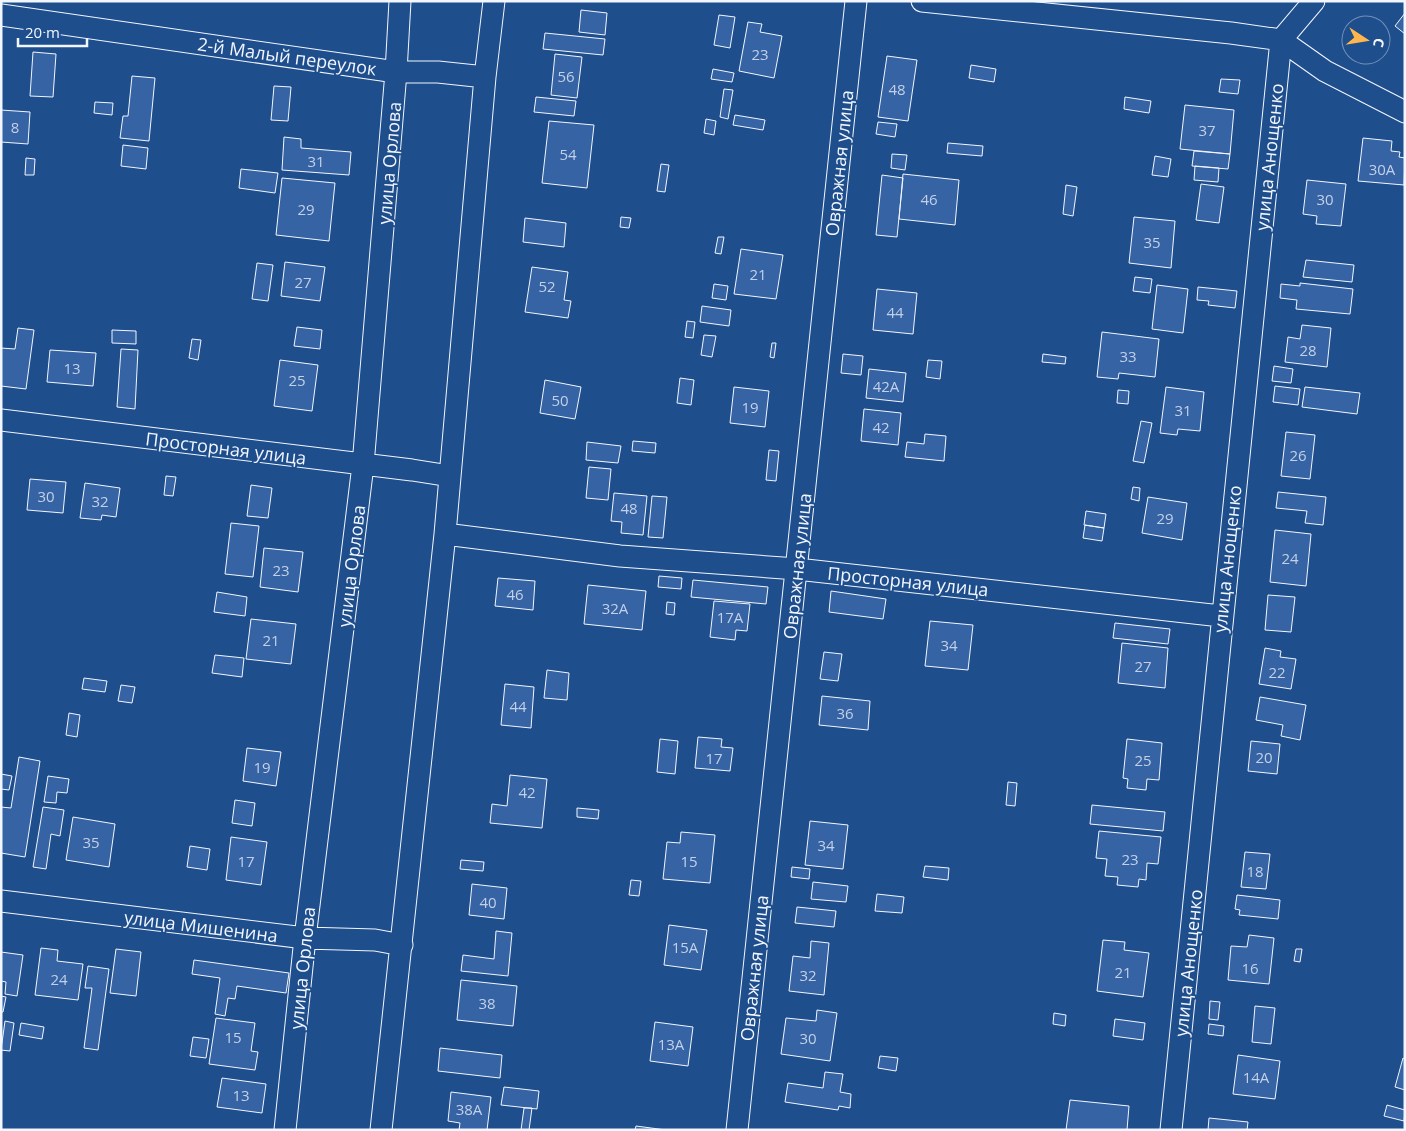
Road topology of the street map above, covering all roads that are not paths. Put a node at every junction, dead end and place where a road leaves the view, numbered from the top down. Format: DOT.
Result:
graph roads {
  1 [pos="400,1"];
  2 [pos="494,1"];
  3 [pos="856,1"];
  4 [pos="922,1"];
  5 [pos="1314,1"];
  6 [pos="1,15"];
  7 [pos="1281,40"];
  8 [pos="396,72"];
  9 [pos="485,77"];
  10 [pos="1405,112"];
  11 [pos="1,420"];
  12 [pos="364,465"];
  13 [pos="450,476"];
  14 [pos="445,534"];
  15 [pos="797,569"];
  16 [pos="1221,616"];
  17 [pos="1,900"];
  18 [pos="305,938"];
  19 [pos="402,945"];
  20 [pos="285,1130"];
  21 [pos="381,1130"];
  22 [pos="737,1130"];
  23 [pos="1171,1130"];
  1 -- 8 [label="street, улица Орлова"];
  2 -- 9 [label="street"];
  3 -- 15 [label="street, Овражная улица"];
  4 -- 7 [label="street"];
  5 -- 7 [label="street"];
  6 -- 8 [label="street, 2-й Малый переулок"];
  7 -- 10 [label="street"];
  7 -- 16 [label="street, улица Анощенко"];
  8 -- 9 [label="street, 2-й Малый переулок"];
  8 -- 12 [label="street, улица Орлова"];
  9 -- 13 [label="street"];
  11 -- 12 [label="street, Просторная улица"];
  12 -- 13 [label="street, Просторная улица"];
  12 -- 18 [label="street, улица Орлова"];
  13 -- 14 [label="street"];
  14 -- 15 [label="street, Просторная улица"];
  14 -- 19 [label="street"];
  15 -- 16 [label="street, Просторная улица"];
  15 -- 22 [label="street, Овражная улица"];
  16 -- 23 [label="street, улица Анощенко"];
  17 -- 18 [label="street, улица Мишенина"];
  18 -- 19 [label="street, улица Мишенина"];
  18 -- 20 [label="street, улица Орлова"];
  19 -- 21 [label="street"];
}
